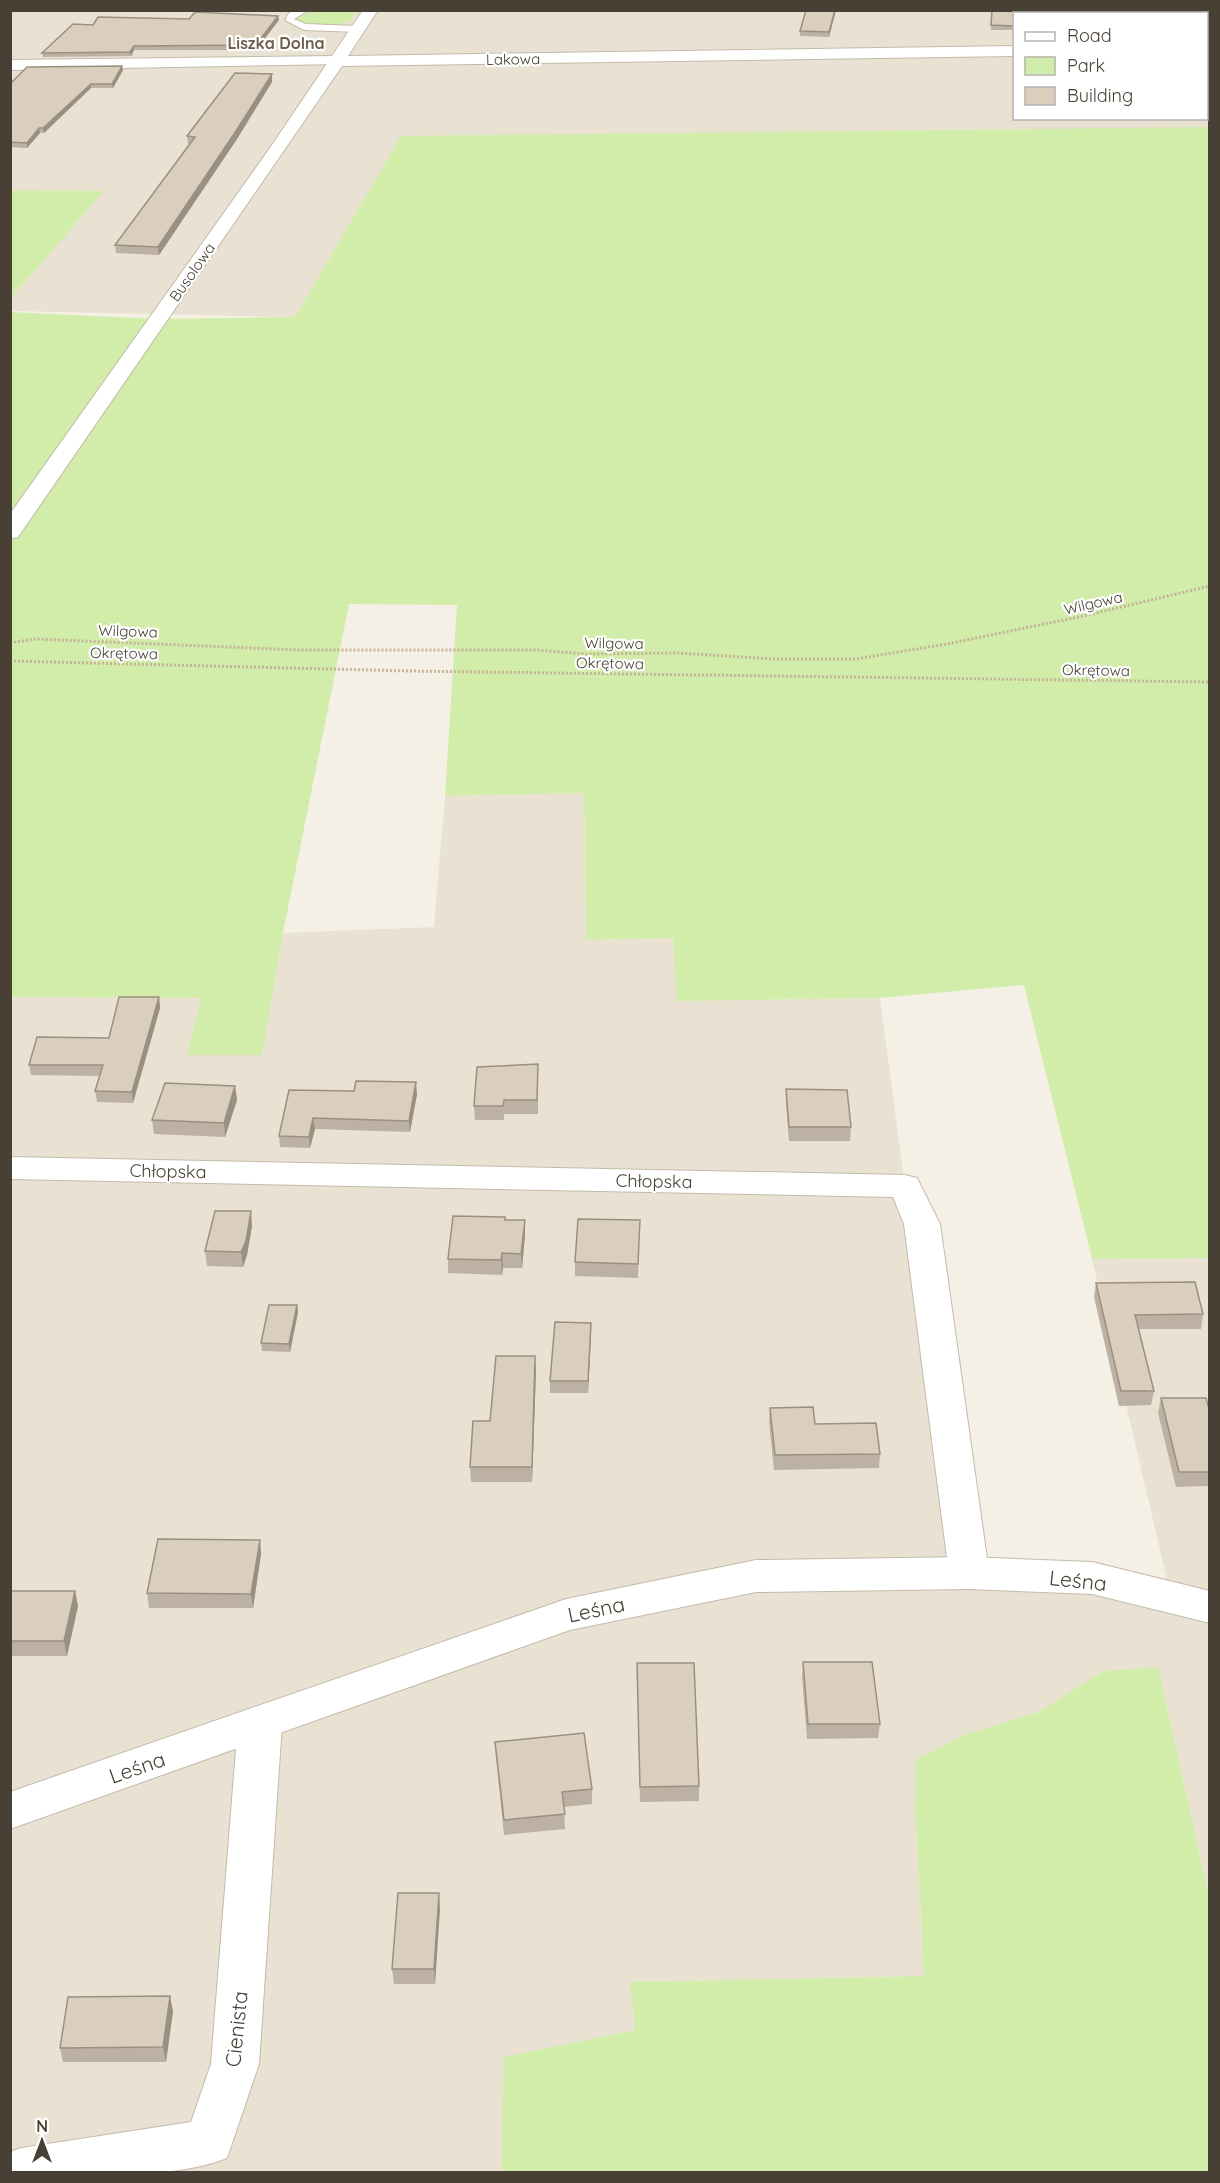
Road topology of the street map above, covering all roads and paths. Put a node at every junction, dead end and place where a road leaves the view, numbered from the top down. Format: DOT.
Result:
graph roads {
  1 [pos="305,10"];
  2 [pos="371,10"];
  3 [pos="358,29"];
  4 [pos="1013,51"];
  5 [pos="335,61"];
  6 [pos="10,65"];
  7 [pos="10,532"];
  8 [pos="1209,586"];
  9 [pos="10,643"];
  10 [pos="10,661"];
  11 [pos="1209,682"];
  12 [pos="10,1168"];
  13 [pos="969,1573"];
  14 [pos="1209,1607"];
  15 [pos="260,1724"];
  16 [pos="10,1811"];
  17 [pos="21,2172"];
  1 -- 3 [label="lane"];
  2 -- 3 [label="street, Busolowa"];
  3 -- 5 [label="street, Busolowa"];
  4 -- 5 [label="street, Lakowa"];
  5 -- 6 [label="street, Lakowa"];
  5 -- 7 [label="street, Busolowa"];
  8 -- 9 [label="path, Wilgowa"];
  10 -- 11 [label="path, Okrętowa"];
  12 -- 13 [label="street, Chłopska"];
  13 -- 14 [label="street, Leśna"];
  13 -- 15 [label="street, Leśna"];
  15 -- 16 [label="street, Leśna"];
  15 -- 17 [label="street, Cienista"];
}
